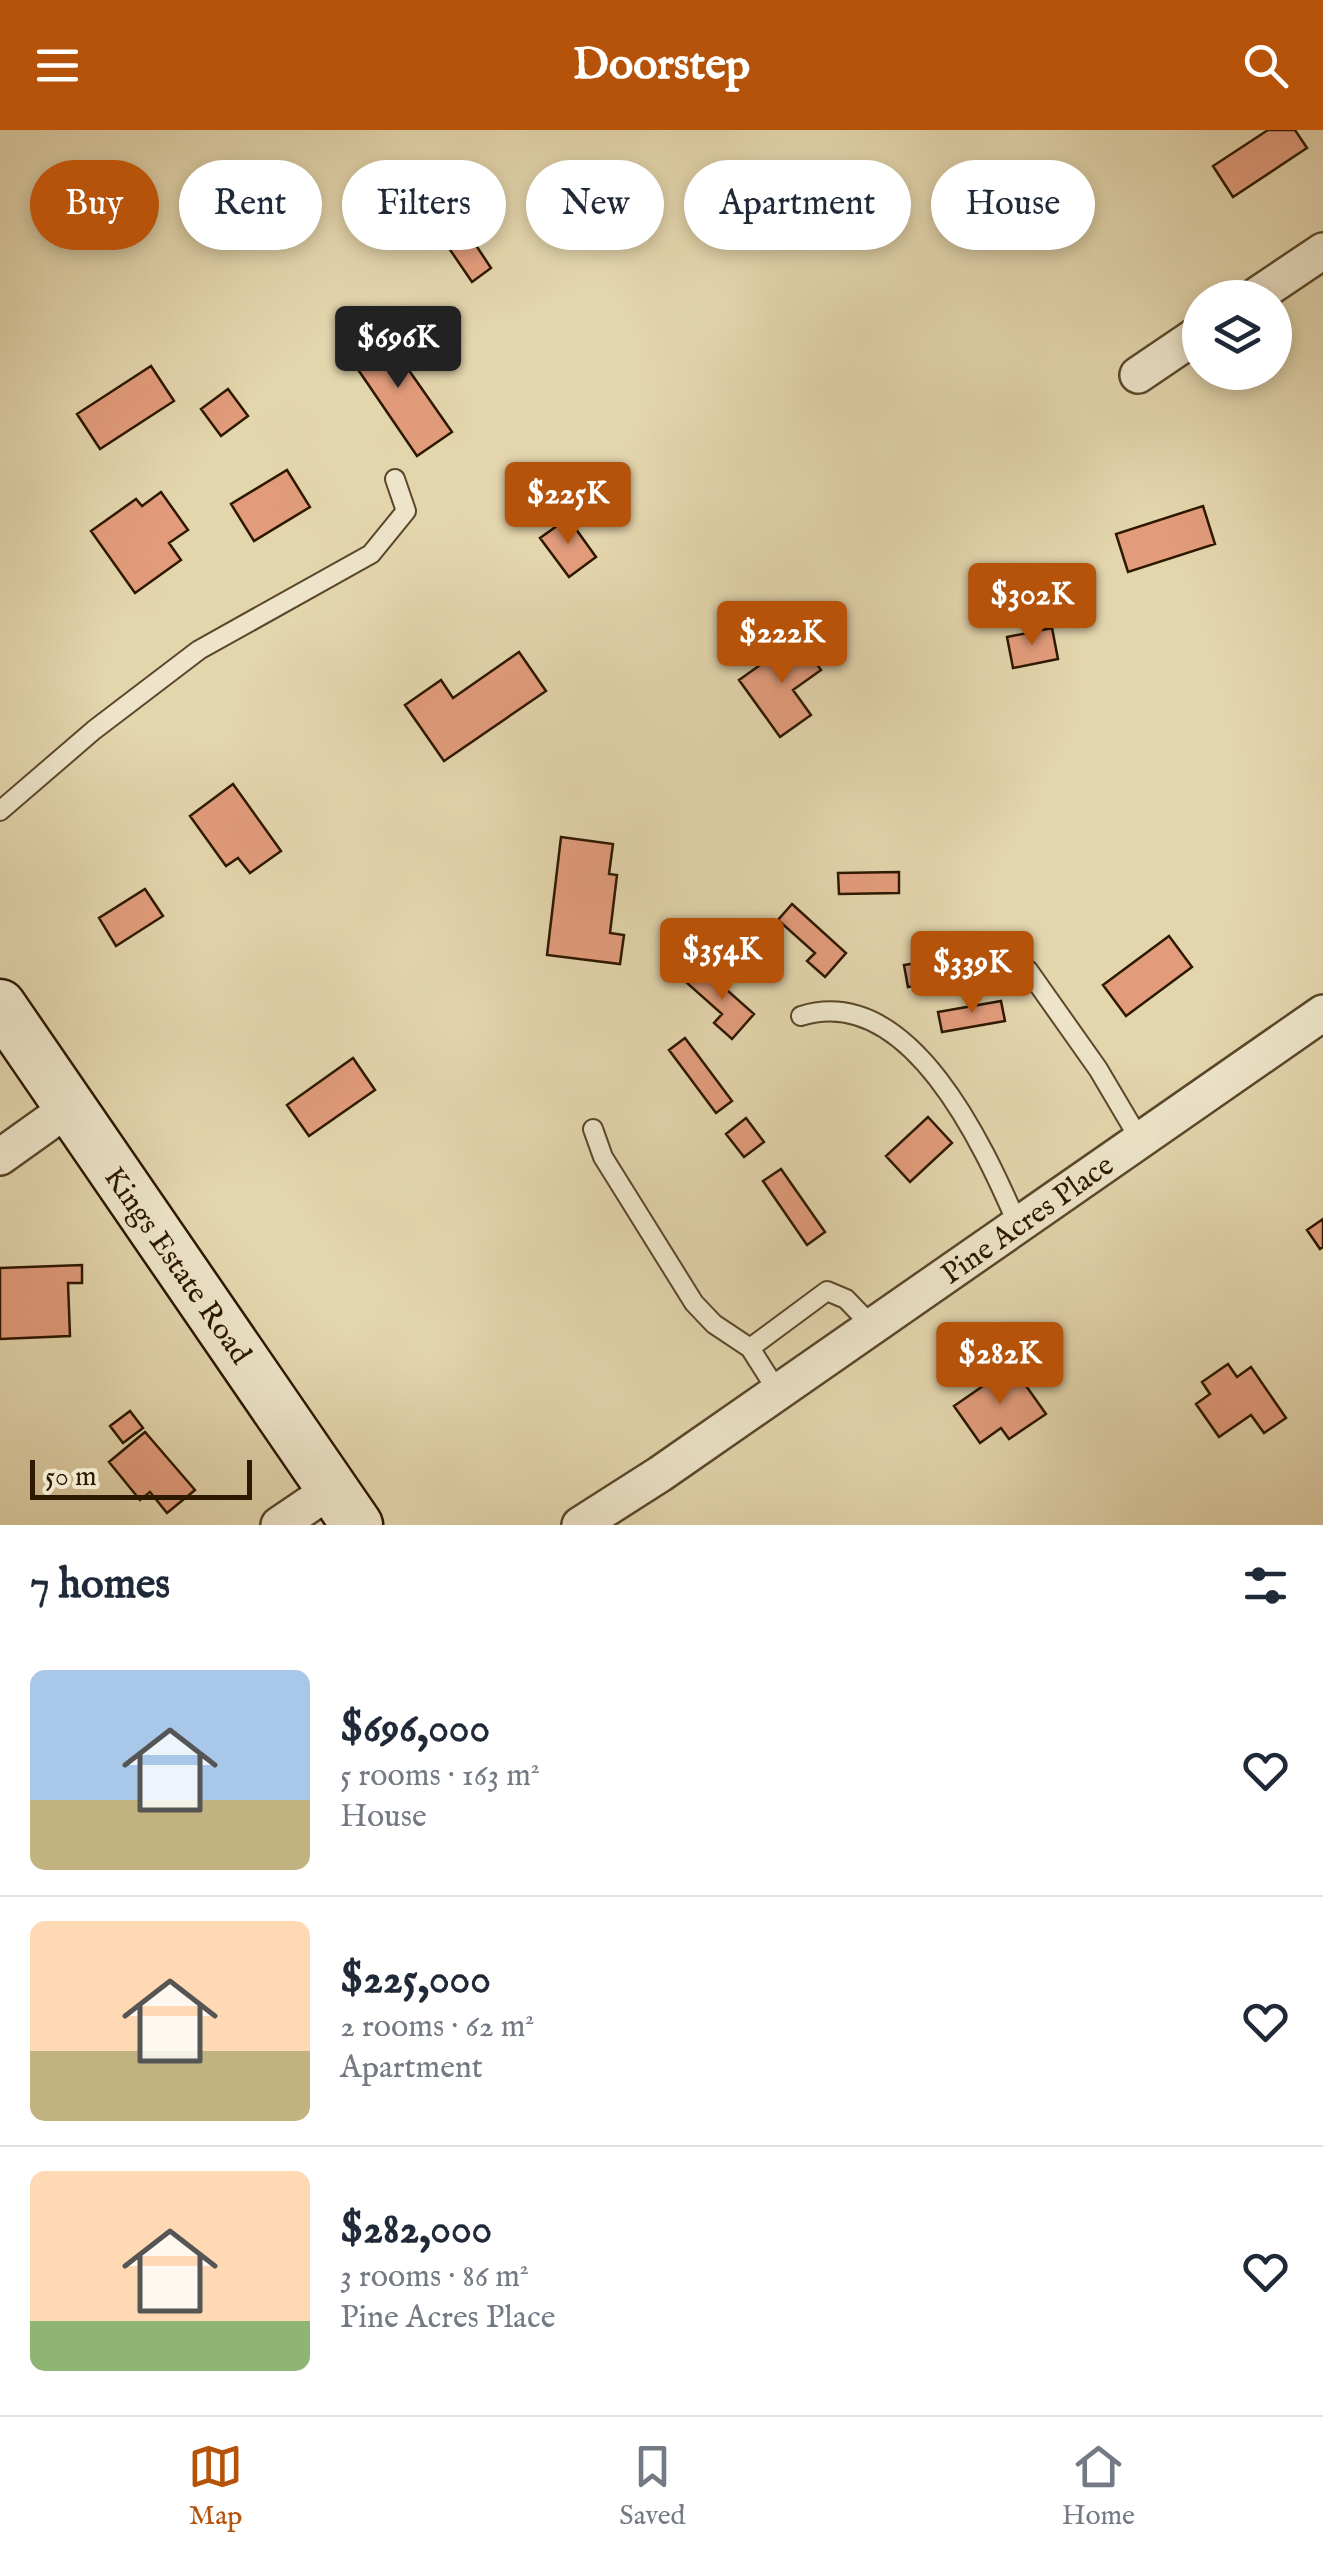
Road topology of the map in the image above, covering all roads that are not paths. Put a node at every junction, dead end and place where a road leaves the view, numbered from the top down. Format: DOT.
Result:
graph roads {
  1 [pos="1323,251"];
  2 [pos="1280,280"];
  3 [pos="1182,345"];
  4 [pos="1138,375"];
  5 [pos="395,479"];
  6 [pos="0,812"];
  7 [pos="1028,970"];
  8 [pos="0,1005"];
  9 [pos="1323,1014"];
  10 [pos="801,1016"];
  11 [pos="70,1108"];
  12 [pos="592,1129"];
  13 [pos="1140,1140"];
  14 [pos="0,1157"];
  15 [pos="1018,1226"];
  16 [pos="872,1326"];
  17 [pos="750,1348"];
  18 [pos="778,1392"];
  19 [pos="345,1507"];
  20 [pos="279,1525"];
  21 [pos="580,1525"];
  1 -- 2 [label="street"];
  3 -- 4 [label="street"];
  5 -- 6 [label="lane"];
  7 -- 13 [label="lane"];
  8 -- 11 [label="street, Kings Estate Road"];
  9 -- 13 [label="street, Pine Acres Place"];
  10 -- 15 [label="lane"];
  11 -- 14 [label="street"];
  11 -- 19 [label="street, Kings Estate Road"];
  12 -- 17 [label="lane"];
  13 -- 15 [label="street, Pine Acres Place"];
  15 -- 16 [label="street, Pine Acres Place"];
  16 -- 17 [label="lane"];
  16 -- 18 [label="street, Pine Acres Place"];
  17 -- 18 [label="lane"];
  18 -- 21 [label="street, Pine Acres Place"];
  19 -- 20 [label="street"];
}
